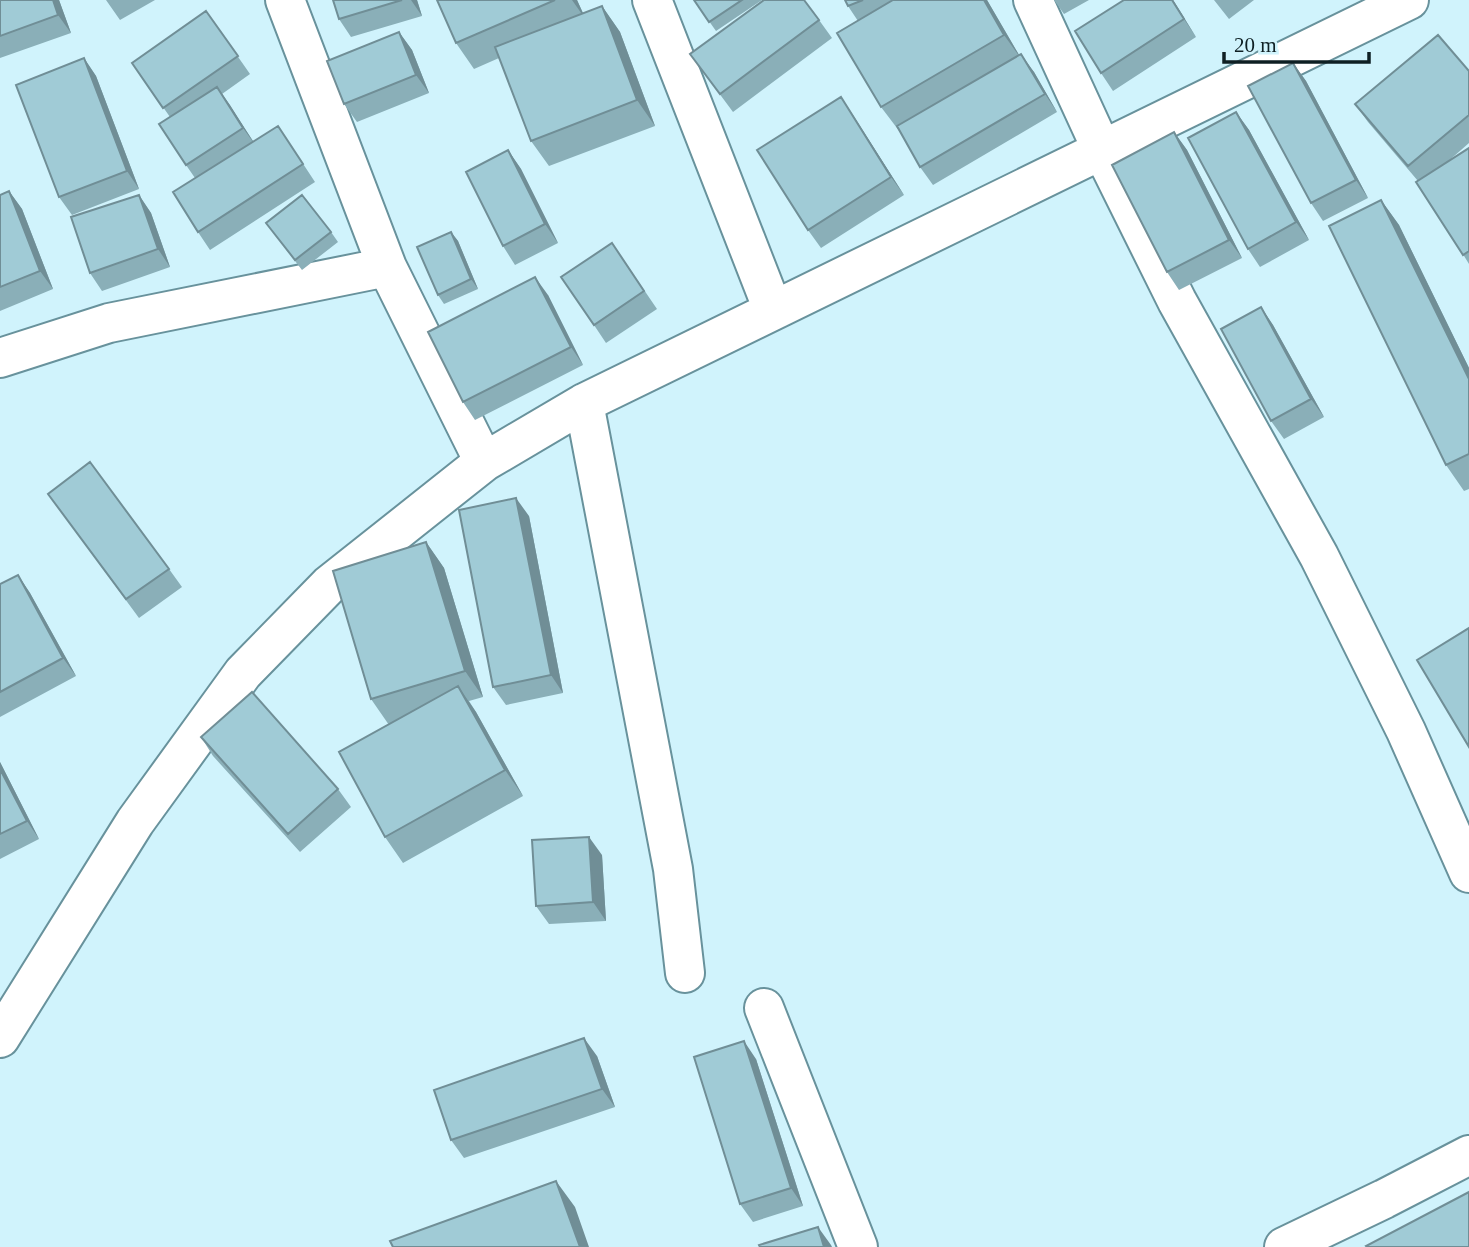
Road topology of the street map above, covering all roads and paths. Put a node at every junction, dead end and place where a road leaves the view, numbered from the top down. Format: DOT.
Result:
graph roads {
  1 [pos="285,0"];
  2 [pos="652,0"];
  3 [pos="1033,0"];
  4 [pos="1409,0"];
  5 [pos="1102,150"];
  6 [pos="387,267"];
  7 [pos="773,310"];
  8 [pos="0,358"];
  9 [pos="584,403"];
  10 [pos="484,462"];
  11 [pos="1469,873"];
  12 [pos="685,973"];
  13 [pos="764,1008"];
  14 [pos="3,1026"];
  15 [pos="1469,1155"];
  16 [pos="858,1247"];
  17 [pos="1284,1247"];
  1 -- 6 [label="street"];
  2 -- 7 [label="street"];
  3 -- 5 [label="street"];
  4 -- 5 [label="street"];
  5 -- 7 [label="street"];
  5 -- 11 [label="street"];
  6 -- 8 [label="street"];
  6 -- 10 [label="street"];
  7 -- 9 [label="street"];
  9 -- 10 [label="street"];
  9 -- 12 [label="street"];
  10 -- 14 [label="street"];
  13 -- 16 [label="street"];
  15 -- 17 [label="street"];
}
